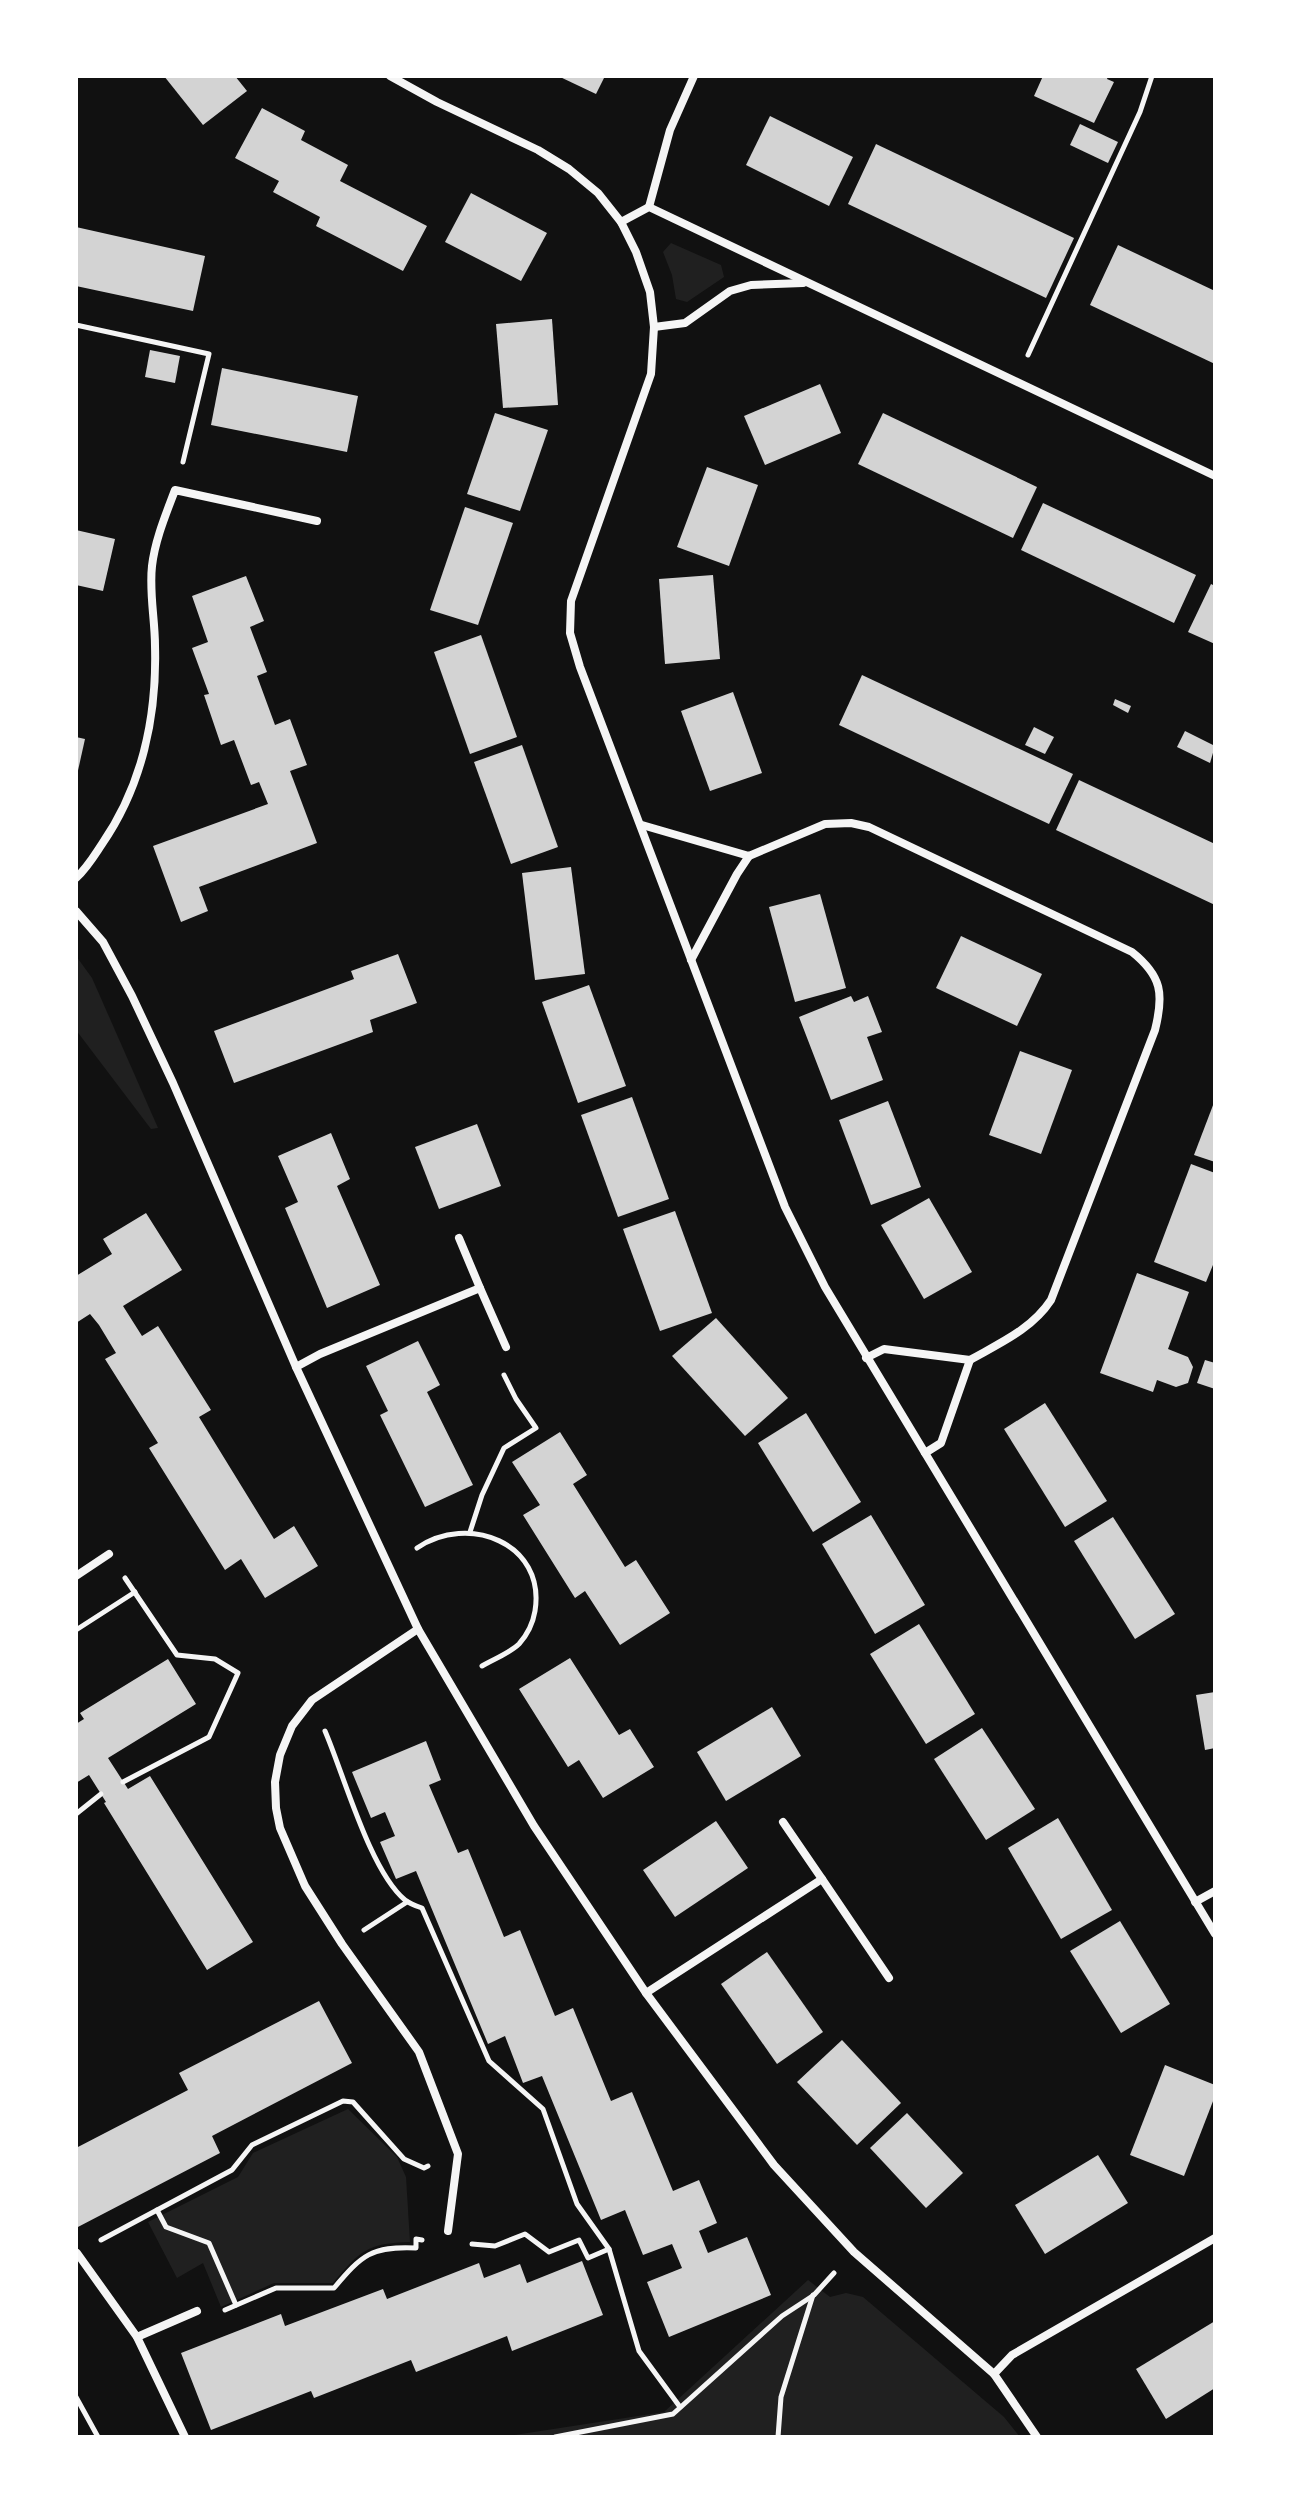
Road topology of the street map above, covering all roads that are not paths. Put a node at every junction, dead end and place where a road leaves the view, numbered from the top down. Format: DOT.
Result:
graph roads {
  1 [pos="390,76"];
  2 [pos="694,76"];
  3 [pos="649,207"];
  4 [pos="621,222"];
  5 [pos="808,283"];
  6 [pos="654,327"];
  7 [pos="1215,476"];
  8 [pos="317,521"];
  9 [pos="642,825"];
  10 [pos="749,856"];
  11 [pos="76,878"];
  12 [pos="76,911"];
  13 [pos="691,960"];
  14 [pos="459,1238"];
  15 [pos="480,1288"];
  16 [pos="506,1347"];
  17 [pos="866,1358"];
  18 [pos="970,1360"];
  19 [pos="296,1367"];
  20 [pos="925,1453"];
  21 [pos="109,1554"];
  22 [pos="76,1576"];
  23 [pos="418,1629"];
  24 [pos="783,1822"];
  25 [pos="822,1879"];
  26 [pos="1215,1891"];
  27 [pos="1195,1902"];
  28 [pos="1215,1934"];
  29 [pos="889,1978"];
  30 [pos="646,1993"];
  31 [pos="448,2231"];
  32 [pos="1215,2238"];
  33 [pos="77,2253"];
  34 [pos="197,2311"];
  35 [pos="137,2337"];
  36 [pos="994,2374"];
  37 [pos="185,2437"];
  38 [pos="1037,2437"];
  1 -- 4 [label="street"];
  2 -- 3 [label="street"];
  3 -- 4 [label="street"];
  3 -- 5 [label="street"];
  4 -- 6 [label="street"];
  5 -- 6 [label="street"];
  5 -- 7 [label="street"];
  6 -- 9 [label="street"];
  8 -- 11 [label="street"];
  9 -- 10 [label="street"];
  9 -- 13 [label="street"];
  10 -- 13 [label="street"];
  10 -- 18 [label="street"];
  12 -- 19 [label="street"];
  13 -- 17 [label="street"];
  14 -- 15 [label="street"];
  15 -- 16 [label="street"];
  15 -- 19 [label="street"];
  17 -- 18 [label="street"];
  17 -- 20 [label="street"];
  18 -- 20 [label="street"];
  19 -- 23 [label="street"];
  20 -- 27 [label="street"];
  21 -- 22 [label="street"];
  23 -- 30 [label="street"];
  23 -- 31 [label="street"];
  24 -- 25 [label="street"];
  25 -- 29 [label="street"];
  25 -- 30 [label="street"];
  26 -- 27 [label="street"];
  27 -- 28 [label="street"];
  30 -- 36 [label="street"];
  32 -- 36 [label="street"];
  33 -- 35 [label="street"];
  34 -- 35 [label="street"];
  35 -- 37 [label="street"];
  36 -- 38 [label="street"];
}
